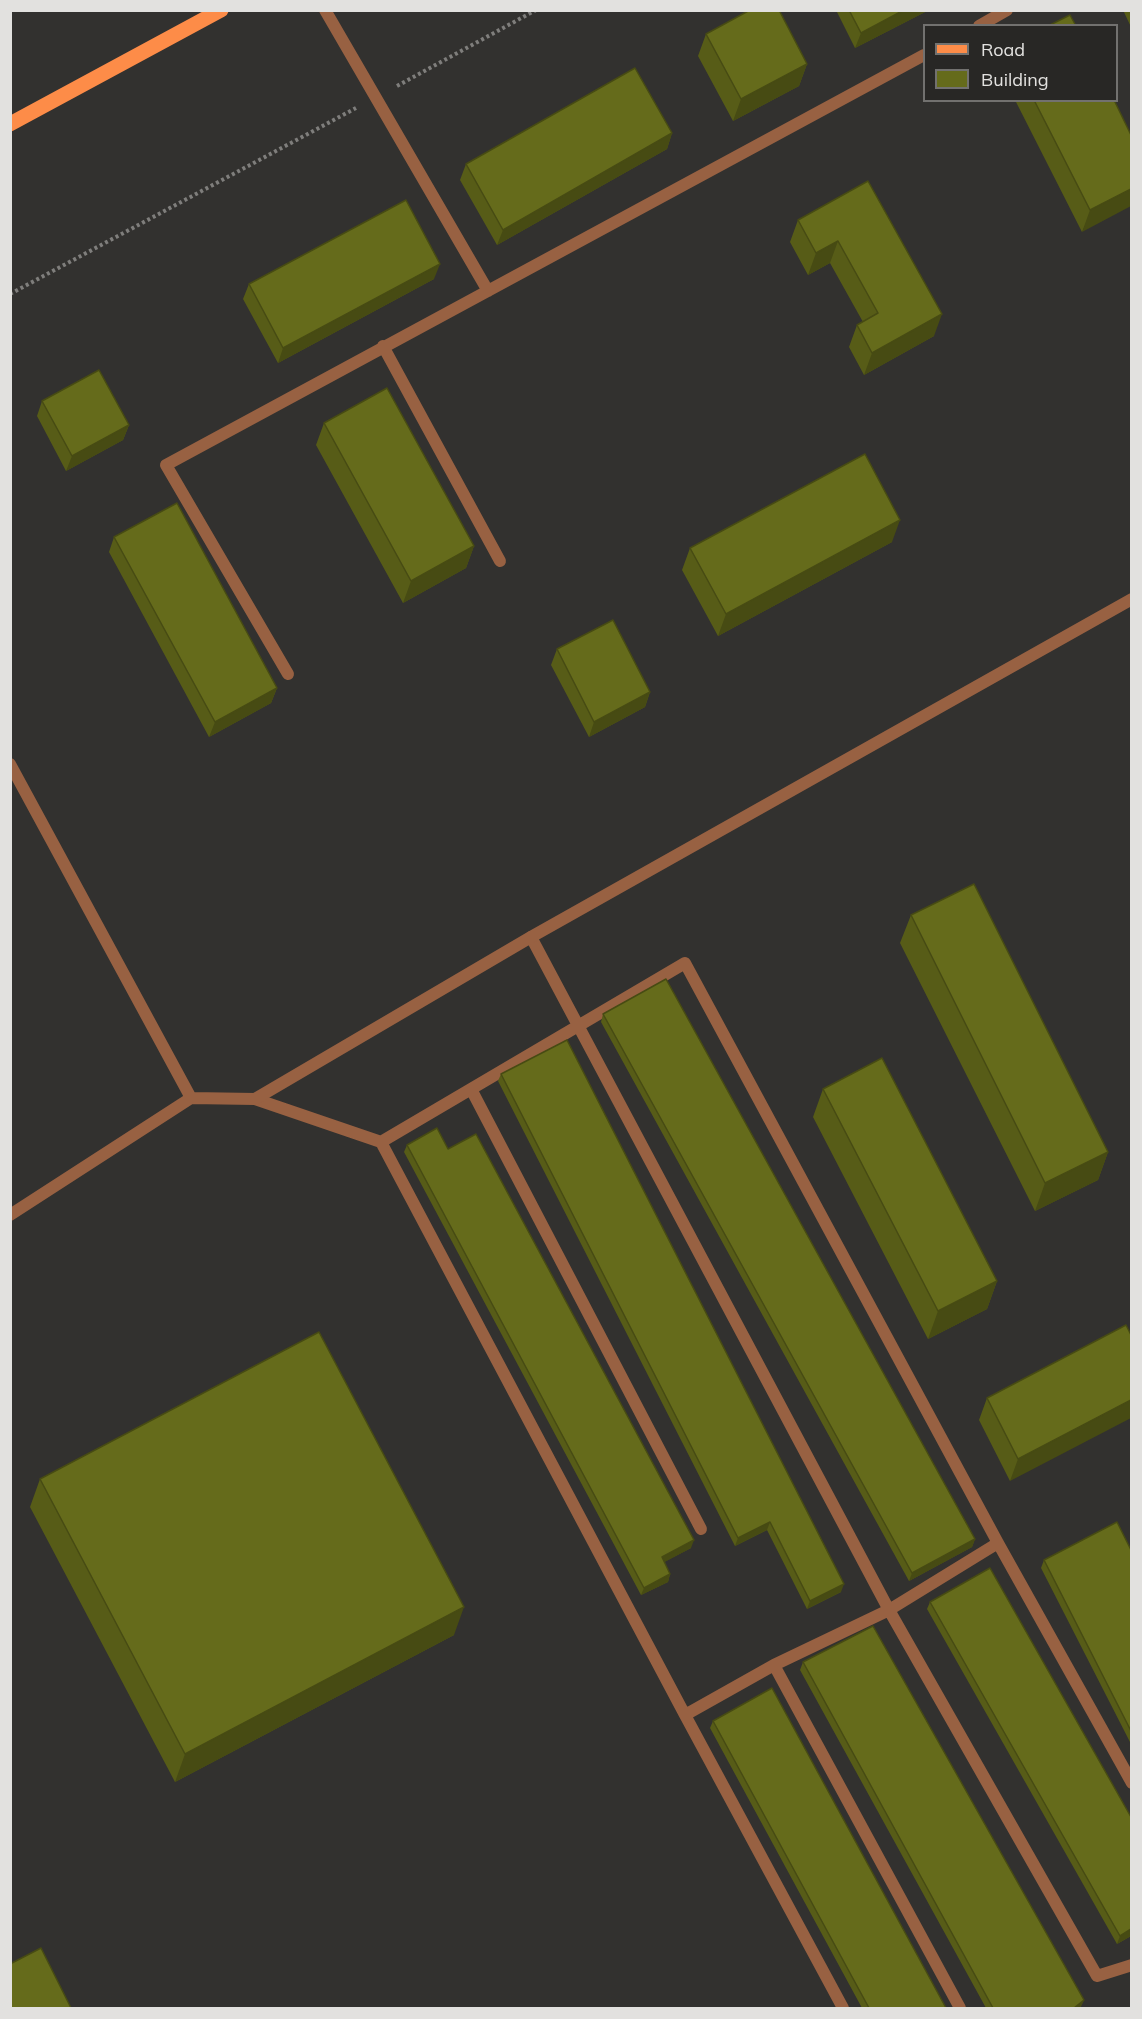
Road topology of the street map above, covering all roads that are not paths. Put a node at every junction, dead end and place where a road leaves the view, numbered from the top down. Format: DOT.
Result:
graph roads {
  1 [pos="221,10"];
  2 [pos="325,10"];
  3 [pos="1007,10"];
  4 [pos="983,24"];
  5 [pos="923,56"];
  6 [pos="10,124"];
  7 [pos="488,291"];
  8 [pos="383,346"];
  9 [pos="500,561"];
  10 [pos="1131,599"];
  11 [pos="288,674"];
  12 [pos="10,764"];
  13 [pos="531,937"];
  14 [pos="579,1026"];
  15 [pos="471,1089"];
  16 [pos="191,1098"];
  17 [pos="255,1100"];
  18 [pos="381,1142"];
  19 [pos="10,1215"];
  20 [pos="701,1529"];
  21 [pos="998,1543"];
  22 [pos="889,1610"];
  23 [pos="774,1665"];
  24 [pos="686,1715"];
  25 [pos="1131,1784"];
  26 [pos="1131,1965"];
  27 [pos="843,2008"];
  28 [pos="960,2008"];
  1 -- 6 [label="main road"];
  2 -- 7 [label="street"];
  3 -- 4 [label="street"];
  5 -- 7 [label="street"];
  7 -- 8 [label="street"];
  8 -- 9 [label="street"];
  8 -- 11 [label="street"];
  10 -- 13 [label="street"];
  12 -- 16 [label="street"];
  13 -- 14 [label="street"];
  13 -- 17 [label="street"];
  14 -- 15 [label="street"];
  14 -- 21 [label="street"];
  14 -- 22 [label="street"];
  15 -- 18 [label="street"];
  15 -- 20 [label="street"];
  16 -- 17 [label="street"];
  16 -- 19 [label="street"];
  17 -- 18 [label="street"];
  18 -- 24 [label="street"];
  21 -- 22 [label="street"];
  21 -- 25 [label="street"];
  22 -- 23 [label="street"];
  22 -- 26 [label="street"];
  23 -- 24 [label="street"];
  23 -- 28 [label="street"];
  24 -- 27 [label="street"];
}
